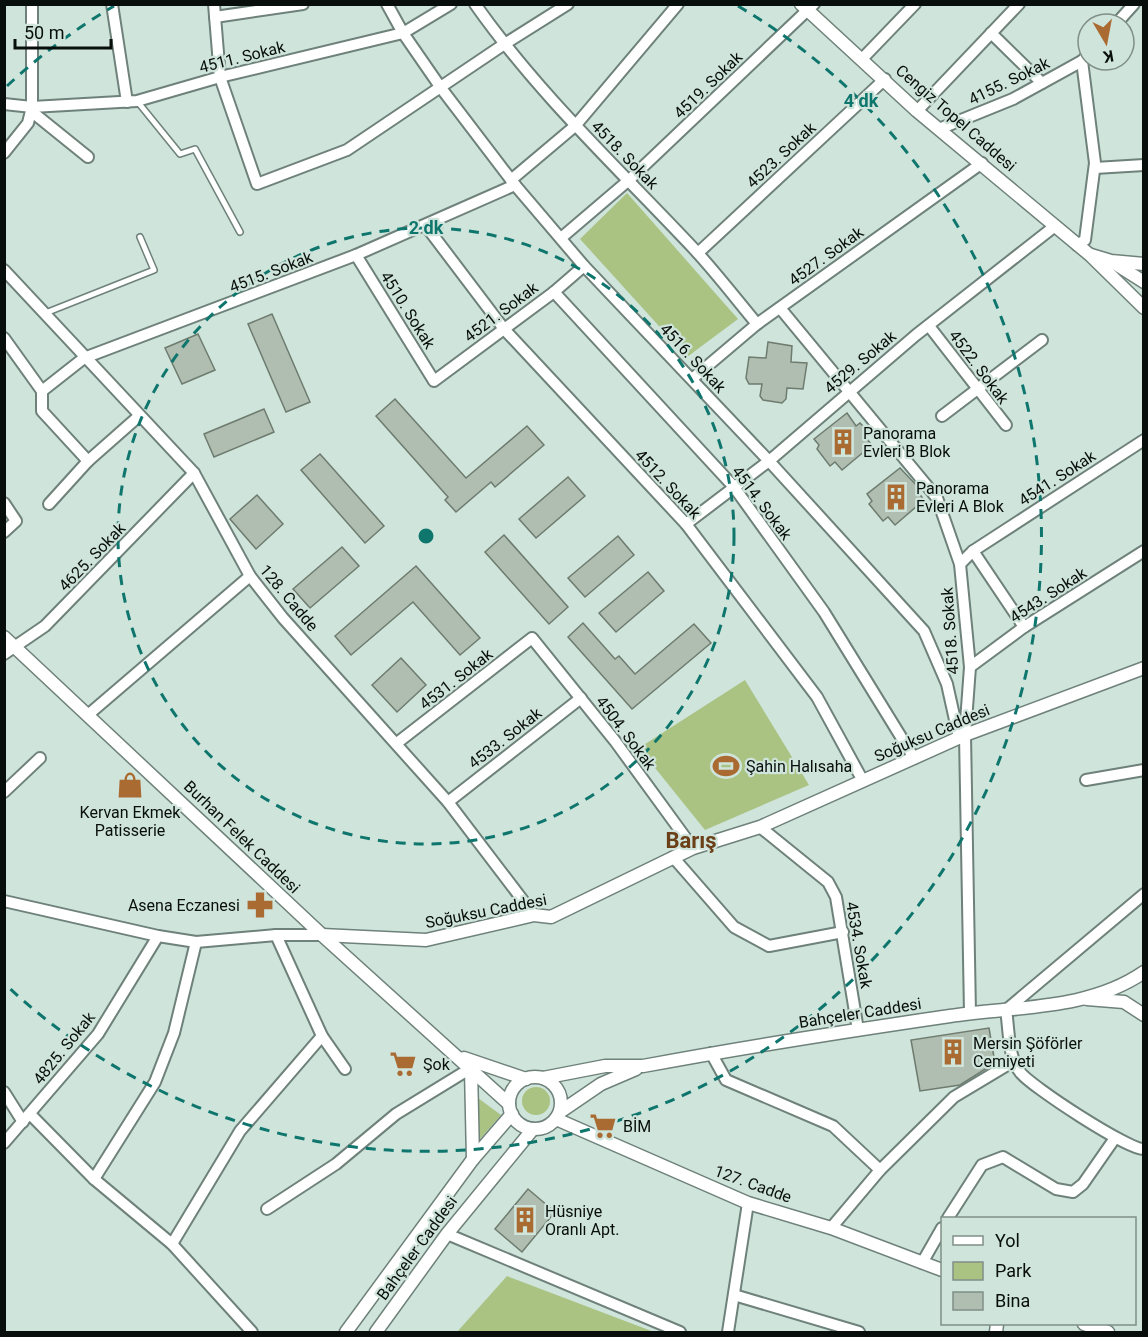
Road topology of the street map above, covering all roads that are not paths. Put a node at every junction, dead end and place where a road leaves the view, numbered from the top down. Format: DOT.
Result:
graph roads {
  1 [pos="32,4"];
  2 [pos="112,4"];
  3 [pos="214,4"];
  4 [pos="303,4"];
  5 [pos="387,4"];
  6 [pos="451,4"];
  7 [pos="475,4"];
  8 [pos="568,4"];
  9 [pos="678,4"];
  10 [pos="915,4"];
  11 [pos="1019,4"];
  12 [pos="808,6"];
  13 [pos="214,17"];
  14 [pos="403,33"];
  15 [pos="992,33"];
  16 [pos="503,45"];
  17 [pos="861,59"];
  18 [pos="1076,63"];
  19 [pos="1086,72"];
  20 [pos="220,77"];
  21 [pos="885,79"];
  22 [pos="1042,83"];
  23 [pos="441,88"];
  24 [pos="132,102"];
  25 [pos="4,104"];
  26 [pos="31,109"];
  27 [pos="917,111"];
  28 [pos="575,126"];
  29 [pos="939,129"];
  30 [pos="4,153"];
  31 [pos="88,157"];
  32 [pos="982,162"];
  33 [pos="1143,165"];
  34 [pos="1095,168"];
  35 [pos="629,180"];
  36 [pos="513,183"];
  37 [pos="426,226"];
  38 [pos="1055,226"];
  39 [pos="240,232"];
  40 [pos="140,237"];
  41 [pos="561,238"];
  42 [pos="1077,244"];
  43 [pos="698,253"];
  44 [pos="356,255"];
  45 [pos="1090,255"];
  46 [pos="1112,261"];
  47 [pos="1143,264"];
  48 [pos="584,266"];
  49 [pos="5,273"];
  50 [pos="1143,282"];
  51 [pos="554,292"];
  52 [pos="780,308"];
  53 [pos="1143,308"];
  54 [pos="44,314"];
  55 [pos="757,324"];
  56 [pos="929,326"];
  57 [pos="504,329"];
  58 [pos="4,338"];
  59 [pos="1042,340"];
  60 [pos="84,358"];
  61 [pos="692,379"];
  62 [pos="434,381"];
  63 [pos="977,390"];
  64 [pos="42,391"];
  65 [pos="849,391"];
  66 [pos="139,416"];
  67 [pos="942,416"];
  68 [pos="1006,425"];
  69 [pos="1143,440"];
  70 [pos="88,461"];
  71 [pos="769,461"];
  72 [pos="194,473"];
  73 [pos="734,487"];
  74 [pos="4,503"];
  75 [pos="50,504"];
  76 [pos="686,524"];
  77 [pos="4,532"];
  78 [pos="973,551"];
  79 [pos="1143,551"];
  80 [pos="960,564"];
  81 [pos="250,576"];
  82 [pos="1024,627"];
  83 [pos="4,637"];
  84 [pos="532,638"];
  85 [pos="10,650"];
  86 [pos="970,667"];
  87 [pos="1143,668"];
  88 [pos="581,698"];
  89 [pos="89,714"];
  90 [pos="962,737"];
  91 [pos="397,743"];
  92 [pos="40,758"];
  93 [pos="914,758"];
  94 [pos="1143,770"];
  95 [pos="1086,780"];
  96 [pos="863,781"];
  97 [pos="4,792"];
  98 [pos="448,802"];
  99 [pos="760,826"];
  100 [pos="693,848"];
  101 [pos="673,857"];
  102 [pos="1143,894"];
  103 [pos="4,902"];
  104 [pos="534,915"];
  105 [pos="843,932"];
  106 [pos="276,935"];
  107 [pos="322,935"];
  108 [pos="158,936"];
  109 [pos="196,942"];
  110 [pos="1143,972"];
  111 [pos="1083,999"];
  112 [pos="1006,1010"];
  113 [pos="969,1013"];
  114 [pos="1143,1015"];
  115 [pos="858,1030"];
  116 [pos="322,1036"];
  117 [pos="711,1053"];
  118 [pos="460,1057"];
  119 [pos="1014,1061"];
  120 [pos="643,1066"];
  121 [pos="471,1068"];
  122 [pos="345,1069"];
  123 [pos="543,1078"];
  124 [pos="526,1079"];
  125 [pos="4,1092"];
  126 [pos="510,1109"];
  127 [pos="558,1115"];
  128 [pos="26,1118"];
  129 [pos="533,1129"];
  130 [pos="1115,1138"];
  131 [pos="4,1143"];
  132 [pos="1143,1149"];
  133 [pos="473,1158"];
  134 [pos="880,1170"];
  135 [pos="94,1179"];
  136 [pos="748,1203"];
  137 [pos="267,1209"];
  138 [pos="949,1217"];
  139 [pos="831,1228"];
  140 [pos="941,1230"];
  141 [pos="447,1234"];
  142 [pos="172,1244"];
  143 [pos="922,1263"];
  144 [pos="941,1270"];
  145 [pos="734,1295"];
  146 [pos="1089,1325"];
  147 [pos="252,1332"];
  148 [pos="346,1332"];
  149 [pos="376,1332"];
  150 [pos="680,1332"];
  151 [pos="728,1332"];
  152 [pos="857,1332"];
  153 [pos="1108,1332"];
  1 -- 26 [label="street"];
  2 -- 24 [label="street"];
  3 -- 13 [label="street"];
  4 -- 13 [label="street"];
  5 -- 14 [label="street, 4516. Sokak"];
  6 -- 14 [label="street, 4511. Sokak"];
  7 -- 16 [label="street, 4518. Sokak"];
  8 -- 16 [label="street"];
  9 -- 28 [label="street, 4515. Sokak"];
  10 -- 17 [label="street"];
  11 -- 15 [label="street"];
  12 -- 17 [label="street, Cengiz Topel Caddesi"];
  12 -- 35 [label="street, 4519. Sokak"];
  13 -- 20 [label="street"];
  14 -- 20 [label="street, 4511. Sokak"];
  14 -- 23 [label="street, 4516. Sokak"];
  15 -- 22 [label="street"];
  15 -- 27 [label="street"];
  16 -- 23 [label="street"];
  16 -- 28 [label="street, 4518. Sokak"];
  17 -- 21 [label="street, Cengiz Topel Caddesi"];
  18 -- 22 [label="street, 4155. Sokak"];
  19 -- 34 [label="street"];
  20 -- 23 [label="street"];
  20 -- 24 [label="street, 4511. Sokak"];
  21 -- 27 [label="street, Cengiz Topel Caddesi"];
  21 -- 43 [label="street, 4523. Sokak"];
  22 -- 29 [label="street, 4155. Sokak"];
  23 -- 36 [label="street, 4516. Sokak"];
  24 -- 26 [label="street, 4511. Sokak"];
  24 -- 39 [label="lane"];
  25 -- 26 [label="street, 4511. Sokak"];
  26 -- 30 [label="street"];
  26 -- 31 [label="street"];
  27 -- 29 [label="street, Cengiz Topel Caddesi"];
  28 -- 35 [label="street, 4518. Sokak"];
  28 -- 36 [label="street, 4515. Sokak"];
  29 -- 32 [label="street, Cengiz Topel Caddesi"];
  32 -- 38 [label="street, Cengiz Topel Caddesi"];
  32 -- 52 [label="street, 4527. Sokak"];
  33 -- 34 [label="street"];
  34 -- 42 [label="street"];
  35 -- 41 [label="street, 4519. Sokak"];
  35 -- 43 [label="street, 4518. Sokak"];
  36 -- 37 [label="street, 4515. Sokak"];
  36 -- 41 [label="street, 4516. Sokak"];
  37 -- 44 [label="street, 4515. Sokak"];
  37 -- 57 [label="street, 4512. Sokak"];
  38 -- 42 [label="street, Cengiz Topel Caddesi"];
  38 -- 56 [label="street, 4529. Sokak"];
  40 -- 54 [label="lane"];
  41 -- 48 [label="street, 4516. Sokak"];
  42 -- 45 [label="street, Cengiz Topel Caddesi"];
  43 -- 55 [label="street, 4518. Sokak"];
  44 -- 60 [label="street, 4515. Sokak"];
  44 -- 62 [label="street, 4510. Sokak"];
  45 -- 46 [label="street, Cengiz Topel Caddesi"];
  45 -- 53 [label="street, Cengiz Topel Caddesi"];
  46 -- 47 [label="street, Cengiz Topel Caddesi"];
  46 -- 50 [label="street, Cengiz Topel Caddesi"];
  48 -- 51 [label="street, 4521. Sokak"];
  48 -- 61 [label="street, 4516. Sokak"];
  49 -- 54 [label="street, 128. Cadde"];
  51 -- 57 [label="street, 4521. Sokak"];
  51 -- 73 [label="street, 4514. Sokak"];
  52 -- 55 [label="street, 4527. Sokak"];
  52 -- 65 [label="street, 4518. Sokak"];
  54 -- 60 [label="street, 128. Cadde"];
  55 -- 61 [label="street, 4527. Sokak"];
  56 -- 63 [label="street, 4522. Sokak"];
  56 -- 65 [label="street, 4529. Sokak"];
  57 -- 62 [label="street, 4521. Sokak"];
  57 -- 76 [label="street, 4512. Sokak"];
  58 -- 64 [label="street"];
  59 -- 63 [label="street"];
  60 -- 64 [label="street, 4515. Sokak"];
  60 -- 66 [label="street, 128. Cadde"];
  61 -- 71 [label="street, 4516. Sokak"];
  63 -- 67 [label="street"];
  63 -- 68 [label="street, 4522. Sokak"];
  64 -- 70 [label="street"];
  65 -- 71 [label="street, 4529. Sokak"];
  65 -- 80 [label="street, 4518. Sokak"];
  66 -- 70 [label="street"];
  66 -- 72 [label="street, 128. Cadde"];
  69 -- 78 [label="street, 4541. Sokak"];
  70 -- 75 [label="street"];
  71 -- 73 [label="street, 4529. Sokak"];
  71 -- 90 [label="street, 4516. Sokak"];
  72 -- 81 [label="street, 128. Cadde"];
  72 -- 85 [label="street, 4625. Sokak"];
  73 -- 76 [label="street, 4529. Sokak"];
  73 -- 93 [label="street, 4514. Sokak"];
  74 -- 77 [label="street"];
  76 -- 96 [label="street, 4512. Sokak"];
  78 -- 80 [label="street, 4541. Sokak"];
  78 -- 82 [label="street"];
  79 -- 82 [label="street, 4543. Sokak"];
  80 -- 86 [label="street, 4518. Sokak"];
  81 -- 89 [label="street"];
  81 -- 91 [label="street, 128. Cadde"];
  82 -- 86 [label="street, 4543. Sokak"];
  83 -- 85 [label="street, Burhan Felek Caddesi"];
  84 -- 88 [label="street, 4504. Sokak"];
  84 -- 91 [label="street, 4531. Sokak"];
  85 -- 89 [label="street, Burhan Felek Caddesi"];
  86 -- 90 [label="street, 4518. Sokak"];
  87 -- 90 [label="street, Soğuksu Caddesi"];
  88 -- 98 [label="street, 4533. Sokak"];
  88 -- 100 [label="street, 4504. Sokak"];
  89 -- 107 [label="street, Burhan Felek Caddesi"];
  90 -- 93 [label="street, Soğuksu Caddesi"];
  90 -- 113 [label="street, 4518. Sokak"];
  91 -- 98 [label="street, 128. Cadde"];
  92 -- 97 [label="street"];
  93 -- 96 [label="street, Soğuksu Caddesi"];
  94 -- 95 [label="street"];
  96 -- 99 [label="street, Soğuksu Caddesi"];
  98 -- 104 [label="street, 128. Cadde"];
  99 -- 100 [label="street, Soğuksu Caddesi"];
  99 -- 105 [label="street, 4534. Sokak"];
  100 -- 101 [label="street, Soğuksu Caddesi"];
  101 -- 104 [label="street, Soğuksu Caddesi"];
  101 -- 105 [label="street"];
  102 -- 112 [label="street"];
  103 -- 108 [label="street, Soğuksu Caddesi"];
  104 -- 107 [label="street, Soğuksu Caddesi"];
  105 -- 115 [label="street, 4534. Sokak"];
  106 -- 107 [label="street, Soğuksu Caddesi"];
  106 -- 109 [label="street, Soğuksu Caddesi"];
  106 -- 116 [label="street"];
  107 -- 118 [label="street, Burhan Felek Caddesi"];
  108 -- 109 [label="street, Soğuksu Caddesi"];
  108 -- 128 [label="street, 4825. Sokak"];
  109 -- 135 [label="street"];
  110 -- 111 [label="street"];
  111 -- 112 [label="street, Bahçeler Caddesi"];
  111 -- 114 [label="street"];
  112 -- 113 [label="street, Bahçeler Caddesi"];
  112 -- 119 [label="street"];
  113 -- 115 [label="street, Bahçeler Caddesi"];
  115 -- 117 [label="street, Bahçeler Caddesi"];
  116 -- 122 [label="street"];
  116 -- 142 [label="street"];
  117 -- 120 [label="street, Bahçeler Caddesi"];
  117 -- 134 [label="street"];
  118 -- 121 [label="street, Burhan Felek Caddesi"];
  118 -- 124 [label="street"];
  119 -- 130 [label="street"];
  119 -- 134 [label="street"];
  120 -- 123 [label="street"];
  120 -- 127 [label="street"];
  121 -- 126 [label="street, Burhan Felek Caddesi"];
  121 -- 133 [label="street"];
  121 -- 137 [label="street"];
  123 -- 124 [label="street"];
  123 -- 127 [label="street"];
  124 -- 126 [label="street"];
  125 -- 128 [label="street"];
  126 -- 129 [label="street"];
  126 -- 133 [label="street, Bahçeler Caddesi"];
  127 -- 129 [label="street"];
  127 -- 136 [label="street, 127. Cadde"];
  128 -- 131 [label="street, 4825. Sokak"];
  128 -- 135 [label="street"];
  129 -- 141 [label="street, Bahçeler Caddesi"];
  130 -- 132 [label="street"];
  130 -- 138 [label="street"];
  133 -- 148 [label="street, Bahçeler Caddesi"];
  134 -- 139 [label="street"];
  135 -- 142 [label="street"];
  136 -- 139 [label="street, 127. Cadde"];
  136 -- 145 [label="street"];
  139 -- 143 [label="street, 127. Cadde"];
  140 -- 143 [label="street"];
  141 -- 149 [label="street, Bahçeler Caddesi"];
  141 -- 150 [label="street"];
  142 -- 147 [label="street"];
  143 -- 144 [label="street, 127. Cadde"];
  145 -- 151 [label="street"];
  145 -- 152 [label="street"];
  146 -- 153 [label="street"];
}
